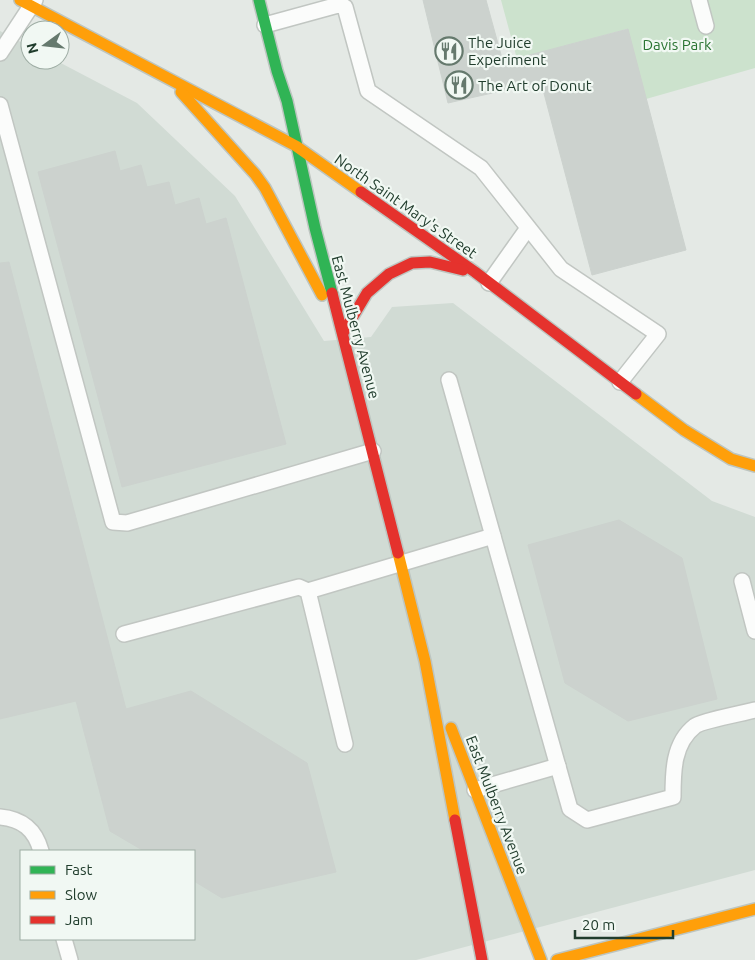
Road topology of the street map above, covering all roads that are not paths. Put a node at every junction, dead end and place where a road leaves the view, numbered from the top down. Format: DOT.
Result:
graph roads {
  1 [pos="259,0"];
  2 [pos="699,0"];
  3 [pos="29,2"];
  4 [pos="265,25"];
  5 [pos="706,26"];
  6 [pos="0,53"];
  7 [pos="166,76"];
  8 [pos="0,105"];
  9 [pos="296,146"];
  10 [pos="528,228"];
  11 [pos="475,272"];
  12 [pos="489,283"];
  13 [pos="343,333"];
  14 [pos="449,380"];
  15 [pos="620,382"];
  16 [pos="373,451"];
  17 [pos="755,466"];
  18 [pos="493,536"];
  19 [pos="401,564"];
  20 [pos="742,581"];
  21 [pos="308,591"];
  22 [pos="755,631"];
  23 [pos="124,634"];
  24 [pos="425,661"];
  25 [pos="755,710"];
  26 [pos="345,744"];
  27 [pos="558,766"];
  28 [pos="475,790"];
  29 [pos="0,817"];
  30 [pos="40,850"];
  31 [pos="755,909"];
  32 [pos="64,940"];
  33 [pos="70,960"];
  34 [pos="482,960"];
  35 [pos="541,960"];
  36 [pos="557,960"];
  1 -- 4 [label="street, East Mulberry Avenue"];
  2 -- 5 [label="lane"];
  3 -- 6 [label="lane"];
  3 -- 7 [label="street, North Saint Mary's Street"];
  4 -- 9 [label="street, East Mulberry Avenue"];
  4 -- 10 [label="lane"];
  7 -- 9 [label="street, North Saint Mary's Street"];
  7 -- 13 [label="street"];
  8 -- 16 [label="lane"];
  9 -- 11 [label="street, North Saint Mary's Street"];
  9 -- 13 [label="street, East Mulberry Avenue"];
  10 -- 12 [label="lane"];
  10 -- 15 [label="lane"];
  11 -- 12 [label="street, North Saint Mary's Street"];
  11 -- 13 [label="street"];
  12 -- 15 [label="street, North Saint Mary's Street"];
  13 -- 16 [label="street, East Mulberry Avenue"];
  14 -- 18 [label="lane"];
  15 -- 17 [label="street, North Saint Mary's Street"];
  16 -- 19 [label="street, East Mulberry Avenue"];
  18 -- 19 [label="lane"];
  18 -- 27 [label="lane"];
  19 -- 21 [label="lane"];
  19 -- 24 [label="street, East Mulberry Avenue"];
  20 -- 22 [label="lane"];
  21 -- 23 [label="lane"];
  21 -- 26 [label="lane"];
  24 -- 28 [label="street, East Mulberry Avenue"];
  24 -- 34 [label="street, East Mulberry Avenue"];
  25 -- 27 [label="lane"];
  27 -- 28 [label="lane"];
  28 -- 35 [label="street, East Mulberry Avenue"];
  29 -- 30 [label="lane"];
  31 -- 36 [label="street"];
  32 -- 33 [label="lane"];
}
